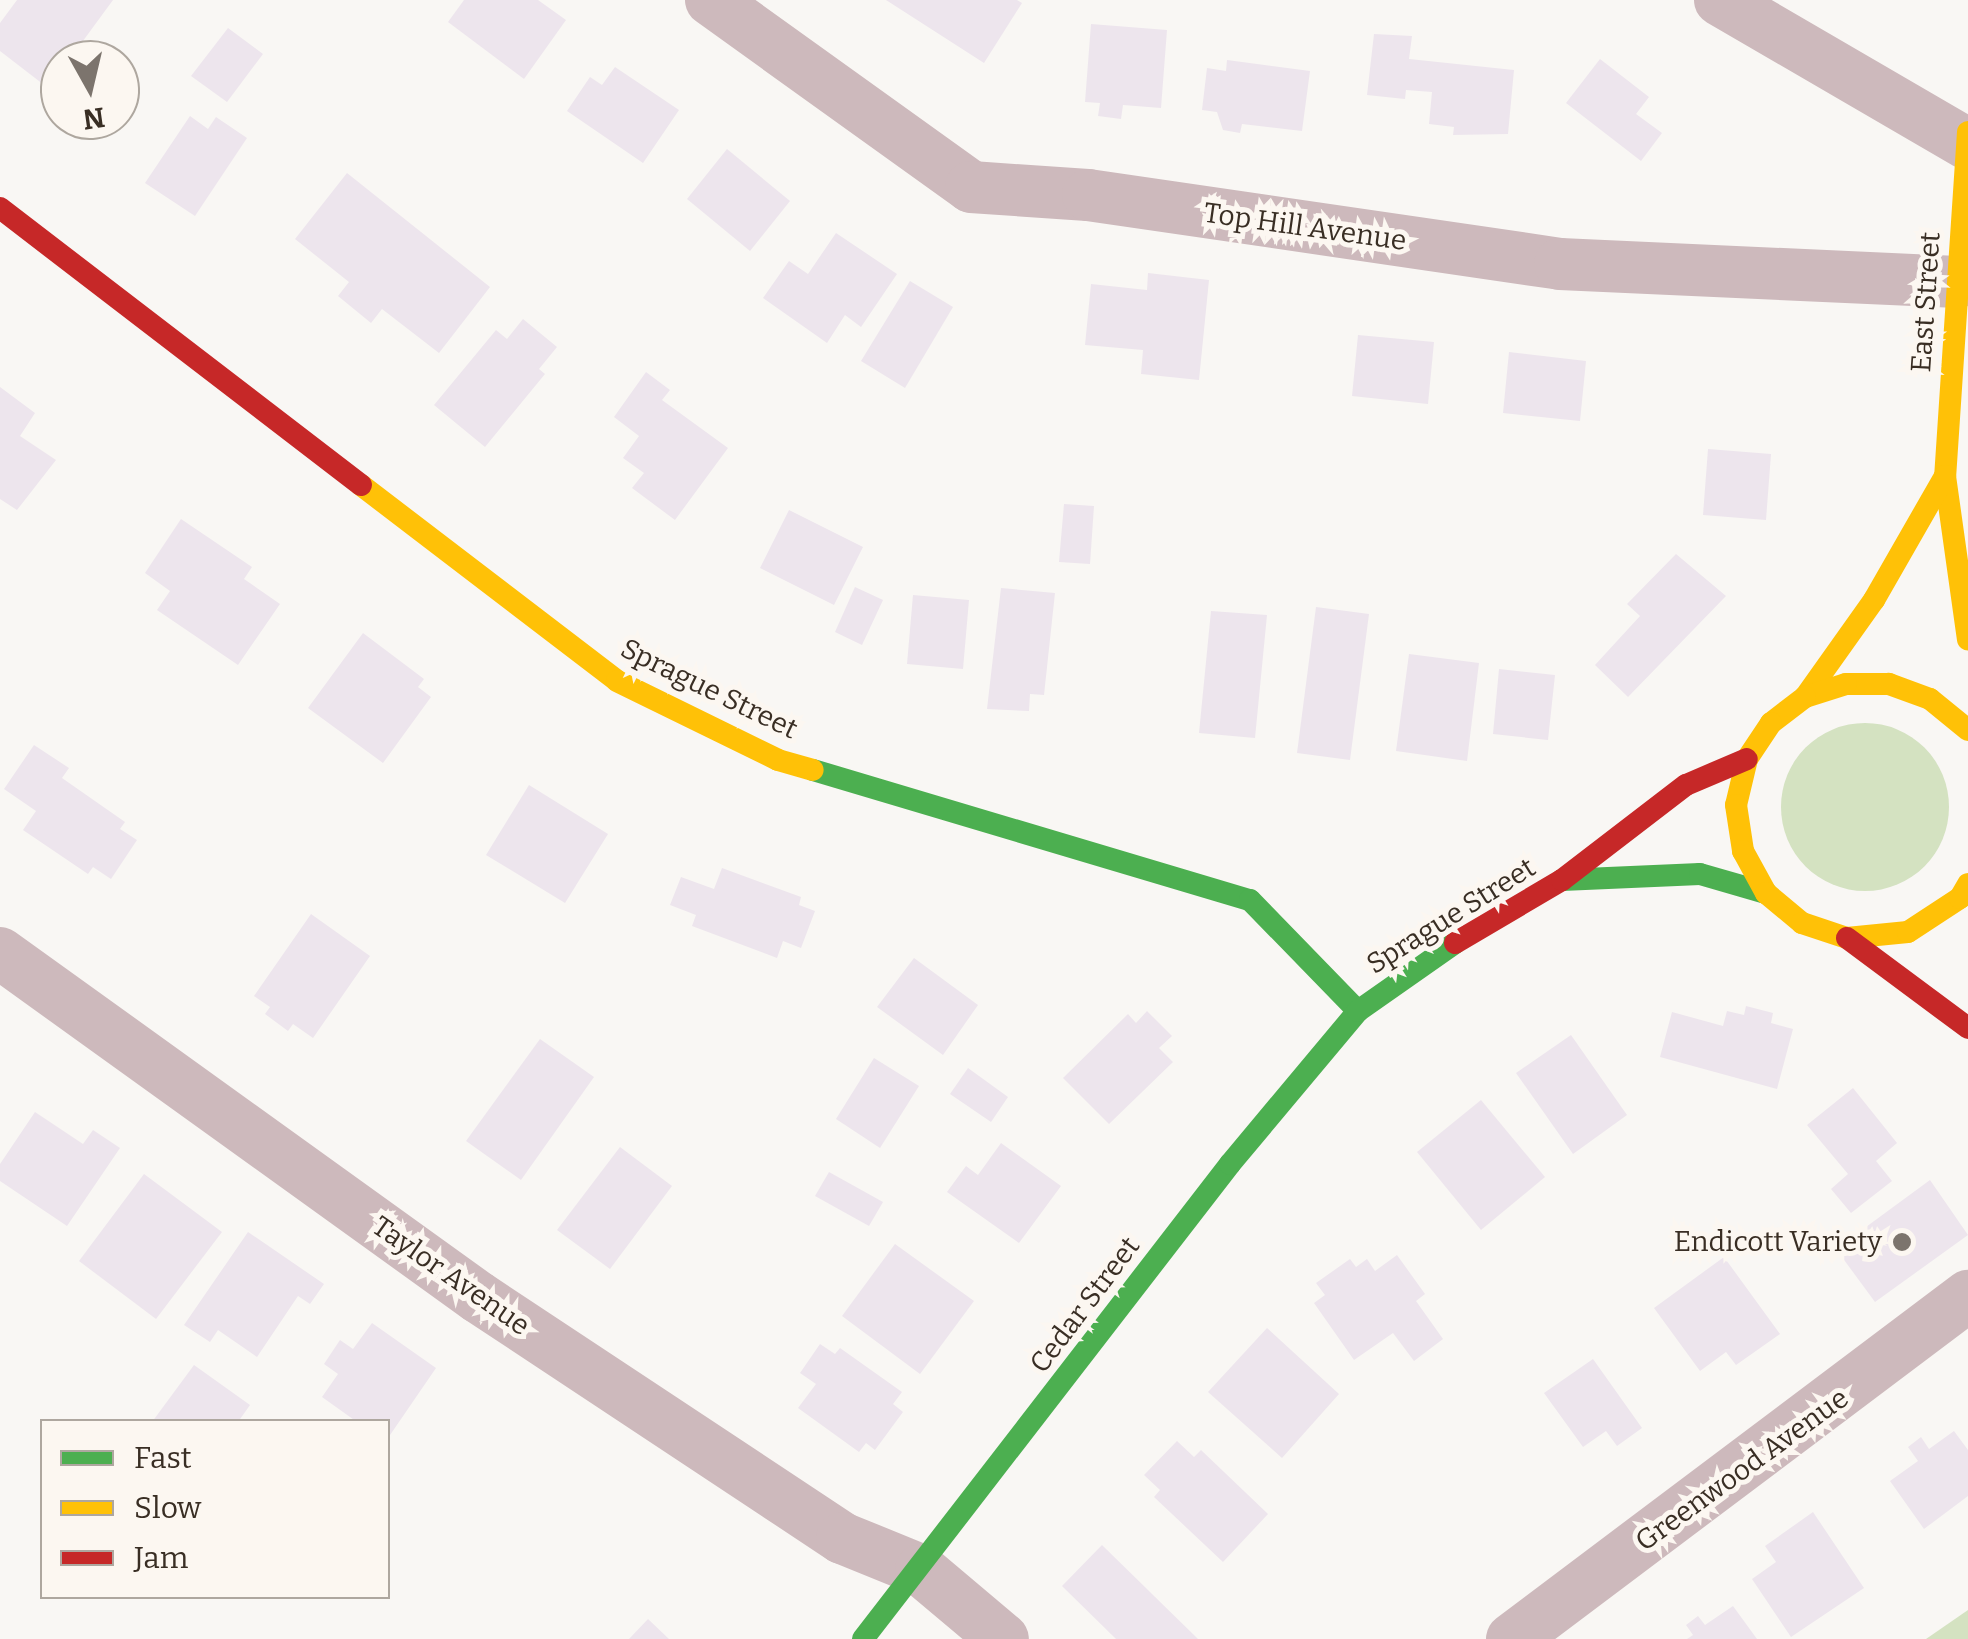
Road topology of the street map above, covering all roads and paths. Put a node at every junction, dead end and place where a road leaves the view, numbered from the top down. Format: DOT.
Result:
graph roads {
  1 [pos="711,0"];
  2 [pos="1720,0"];
  3 [pos="1967,137"];
  4 [pos="0,208"];
  5 [pos="1958,282"];
  6 [pos="1945,476"];
  7 [pos="1968,640"];
  8 [pos="1805,697"];
  9 [pos="1968,730"];
  10 [pos="1747,759"];
  11 [pos="1562,880"];
  12 [pos="1968,884"];
  13 [pos="1766,893"];
  14 [pos="1846,938"];
  15 [pos="0,953"];
  16 [pos="1358,1011"];
  17 [pos="1968,1028"];
  18 [pos="1968,1296"];
  19 [pos="921,1570"];
  20 [pos="863,1639"];
  21 [pos="1003,1639"];
  22 [pos="1512,1639"];
  1 -- 5 [label="street, Top Hill Avenue"];
  2 -- 3 [label="street"];
  3 -- 5 [label="main road, East Street"];
  4 -- 16 [label="main road, Sprague Street"];
  5 -- 6 [label="main road, East Street"];
  6 -- 7 [label="main road, East Street"];
  6 -- 8 [label="main road, East Street"];
  8 -- 9 [label="main road"];
  8 -- 10 [label="main road"];
  10 -- 11 [label="main road, Sprague Street"];
  10 -- 13 [label="main road"];
  11 -- 13 [label="main road, Sprague Street"];
  11 -- 16 [label="main road, Sprague Street"];
  12 -- 14 [label="main road"];
  13 -- 14 [label="main road"];
  14 -- 17 [label="main road"];
  15 -- 19 [label="street, Taylor Avenue"];
  16 -- 19 [label="main road, Cedar Street"];
  18 -- 22 [label="street, Greenwood Avenue"];
  19 -- 20 [label="main road, Cedar Street"];
  19 -- 21 [label="street, Taylor Avenue"];
}
